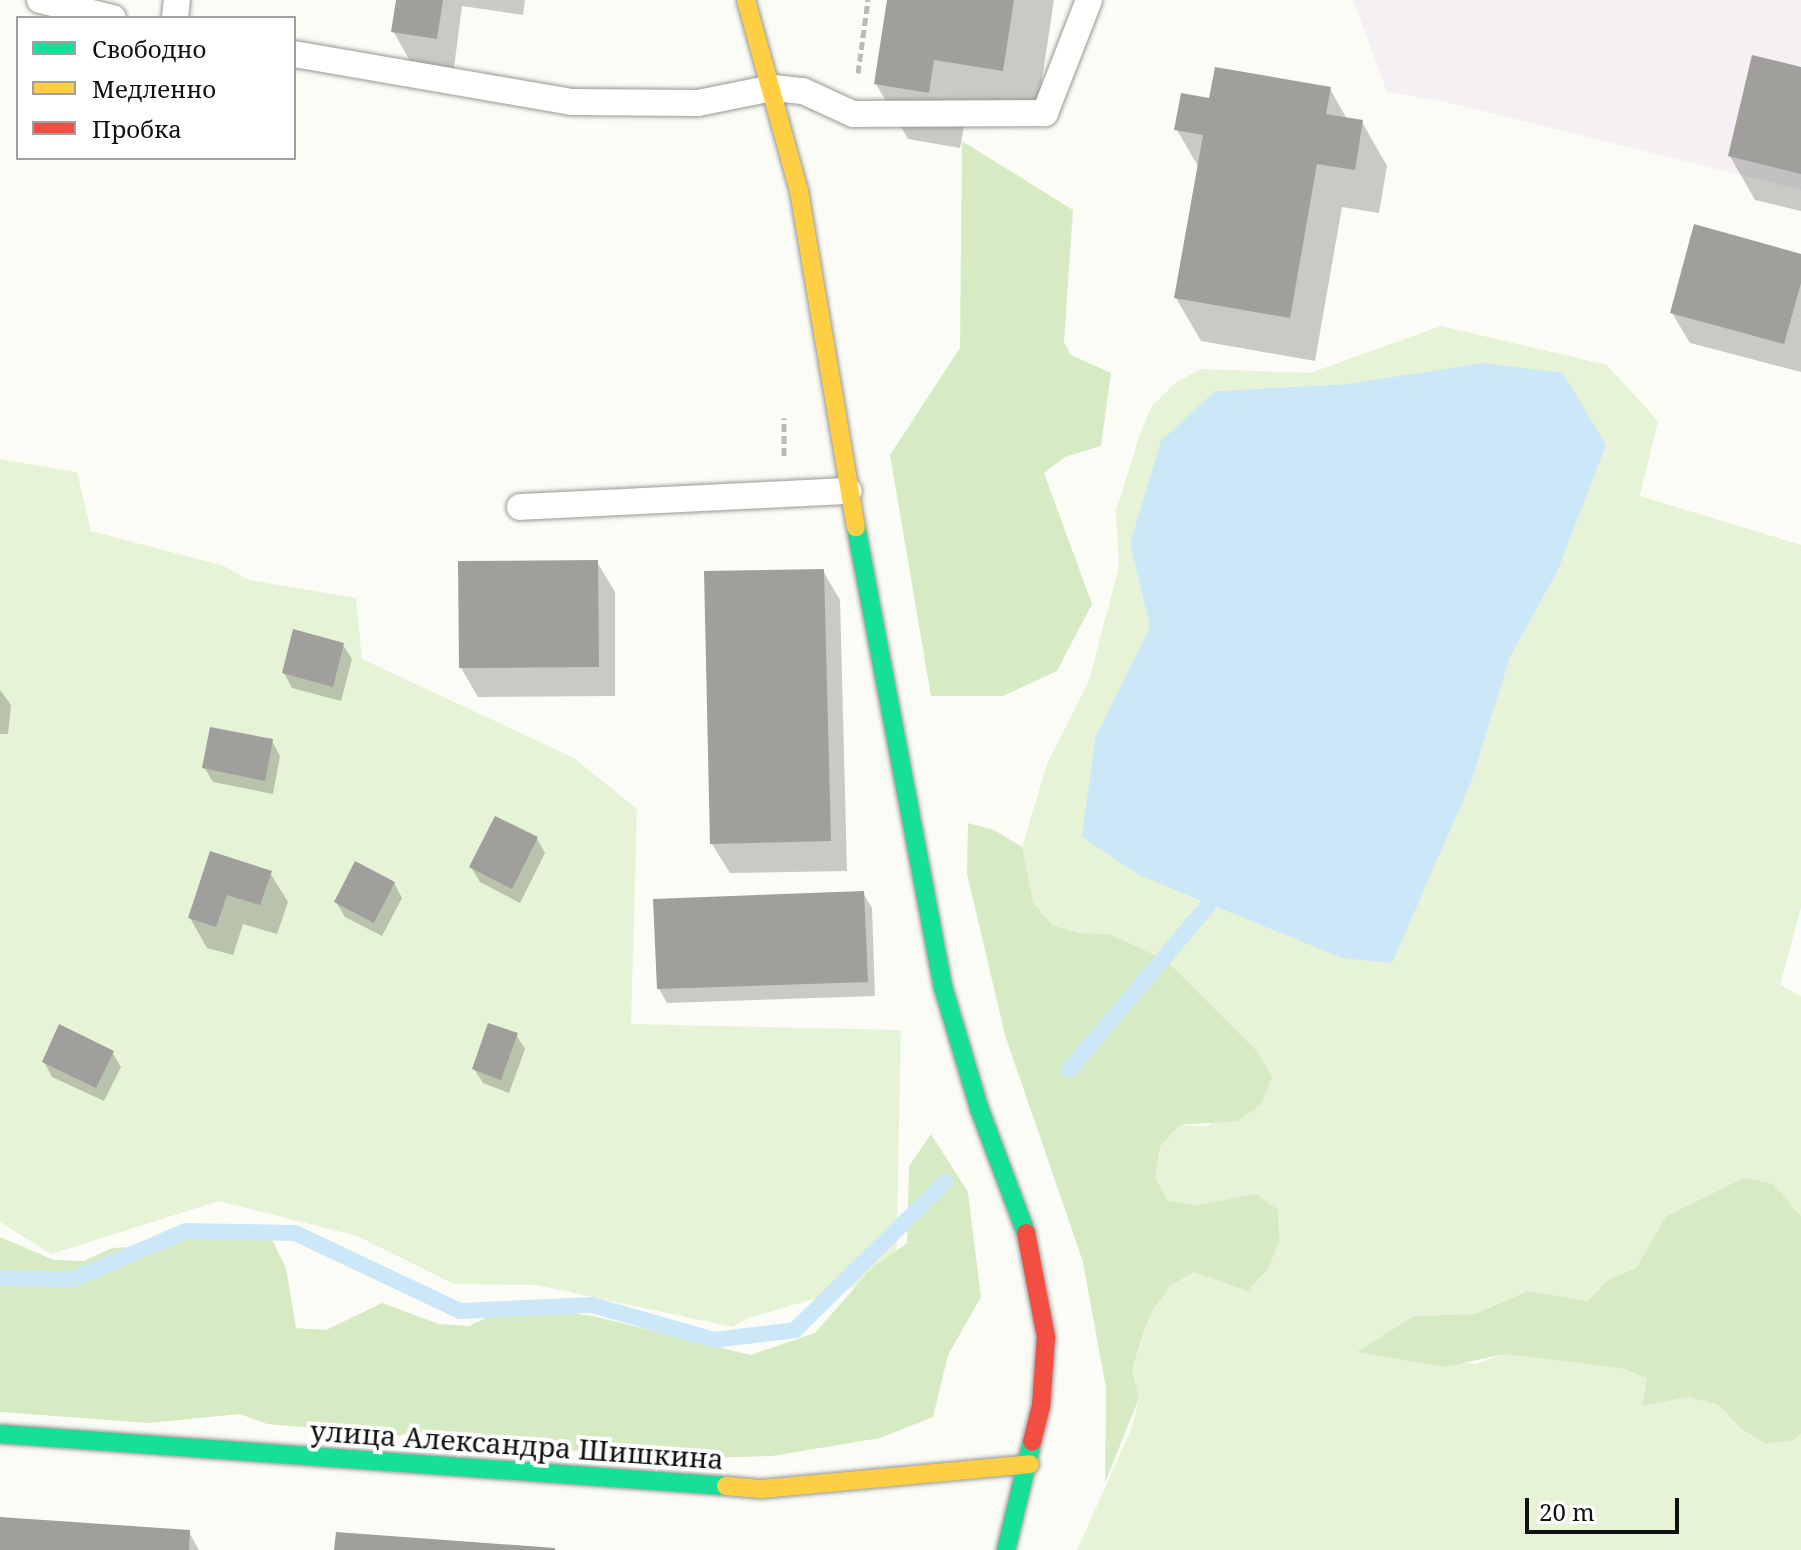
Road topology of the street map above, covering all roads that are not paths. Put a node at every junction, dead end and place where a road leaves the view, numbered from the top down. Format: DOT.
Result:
graph roads {
  1 [pos="40,0"];
  2 [pos="746,0"];
  3 [pos="1089,0"];
  4 [pos="105,16"];
  5 [pos="296,54"];
  6 [pos="773,88"];
  7 [pos="849,491"];
  8 [pos="520,507"];
  9 [pos="0,1434"];
  10 [pos="1030,1464"];
  11 [pos="1006,1550"];
  1 -- 4 [label="lane"];
  2 -- 6 [label="street"];
  3 -- 6 [label="lane"];
  5 -- 6 [label="lane"];
  6 -- 7 [label="street"];
  7 -- 8 [label="lane"];
  7 -- 10 [label="street"];
  9 -- 10 [label="street, улица Александра Шишкина"];
  10 -- 11 [label="street"];
}
